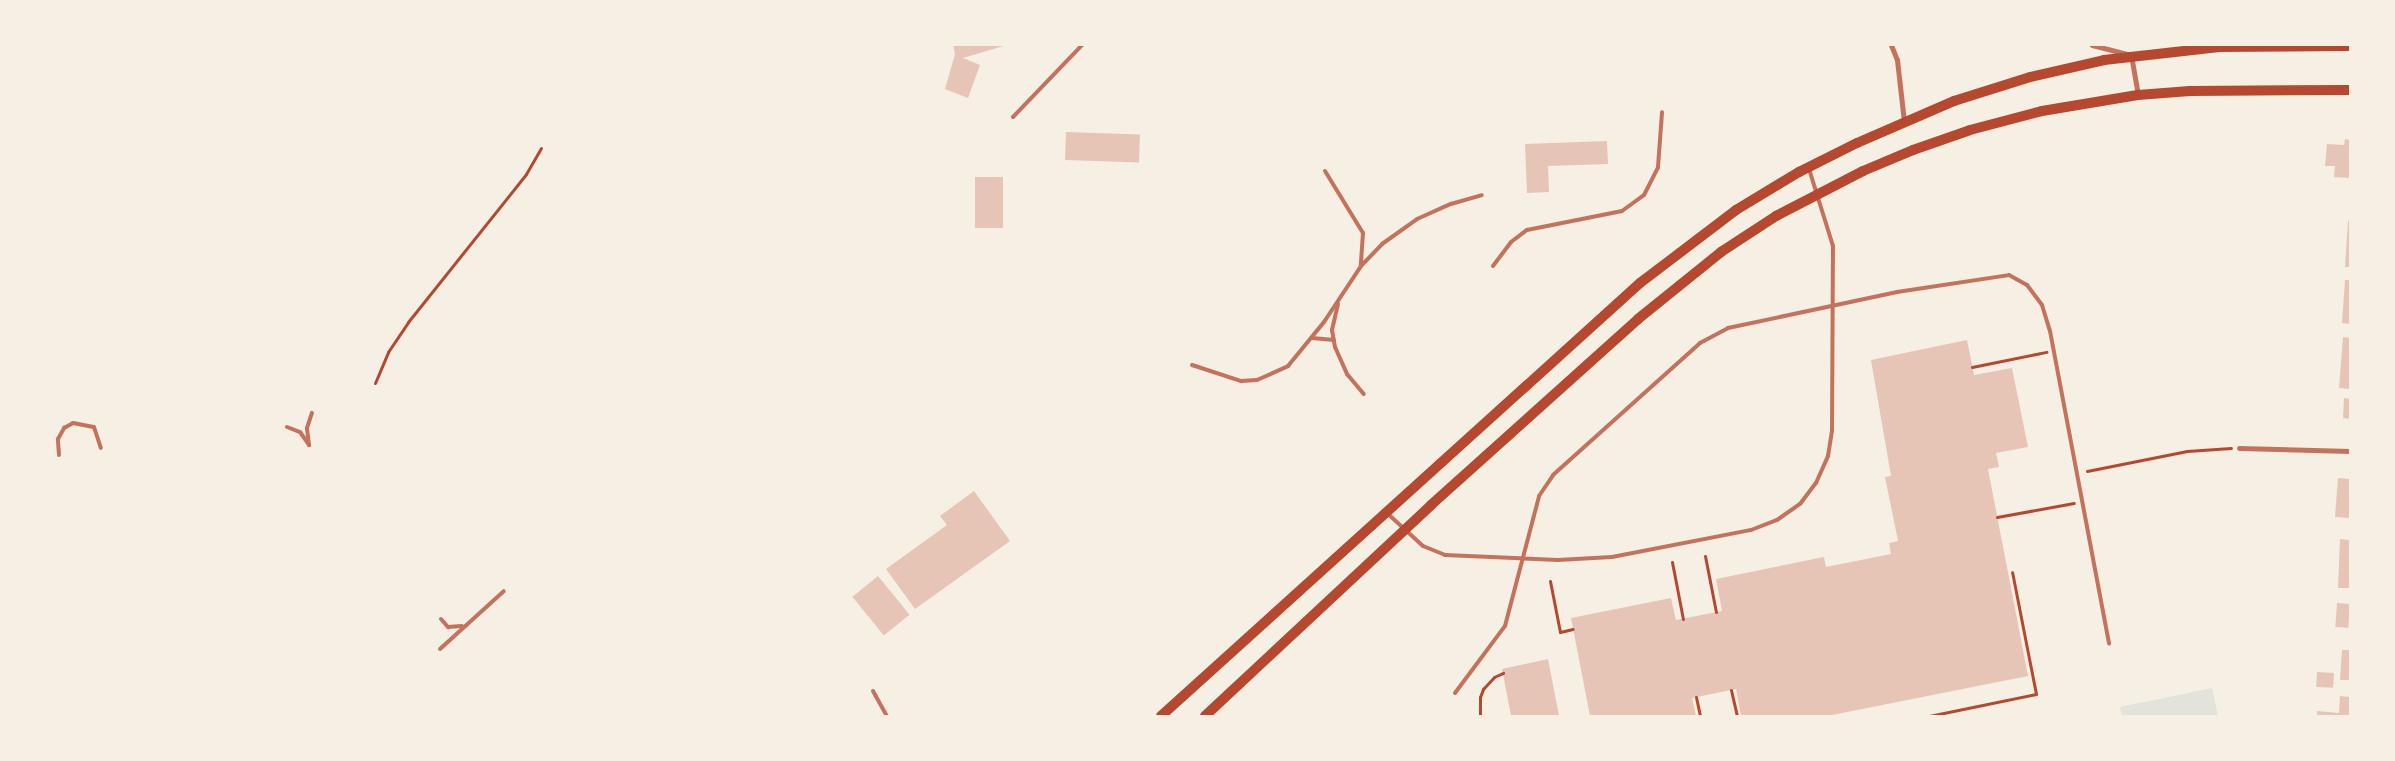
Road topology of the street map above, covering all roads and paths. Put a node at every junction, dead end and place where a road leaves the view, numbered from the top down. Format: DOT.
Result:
graph roads {
  1 [pos="1082,45"];
  2 [pos="1890,45"];
  3 [pos="2092,45"];
  4 [pos="2350,46"];
  5 [pos="2131,55"];
  6 [pos="2350,90"];
  7 [pos="2138,95"];
  8 [pos="1662,112"];
  9 [pos="1013,117"];
  10 [pos="1904,121"];
  11 [pos="542,148"];
  12 [pos="1809,167"];
  13 [pos="1325,171"];
  14 [pos="1817,194"];
  15 [pos="1482,195"];
  16 [pos="1361,266"];
  17 [pos="1493,266"];
  18 [pos="1339,299"];
  19 [pos="1832,306"];
  20 [pos="1312,338"];
  21 [pos="1334,340"];
  22 [pos="2054,350"];
  23 [pos="1192,365"];
  24 [pos="1972,367"];
  25 [pos="375,383"];
  26 [pos="1364,394"];
  27 [pos="312,413"];
  28 [pos="287,427"];
  29 [pos="101,448"];
  30 [pos="2239,448"];
  31 [pos="2350,451"];
  32 [pos="59,454"];
  33 [pos="2077,474"];
  34 [pos="2082,501"];
  35 [pos="1386,512"];
  36 [pos="1997,517"];
  37 [pos="1405,529"];
  38 [pos="1705,556"];
  39 [pos="1523,559"];
  40 [pos="1672,562"];
  41 [pos="2012,572"];
  42 [pos="1550,581"];
  43 [pos="504,591"];
  44 [pos="1716,612"];
  45 [pos="442,618"];
  46 [pos="1683,619"];
  47 [pos="464,626"];
  48 [pos="1573,629"];
  49 [pos="2109,643"];
  50 [pos="440,649"];
  51 [pos="1503,674"];
  52 [pos="1731,690"];
  53 [pos="873,691"];
  54 [pos="1455,692"];
  55 [pos="1696,697"];
  56 [pos="887,716"];
  57 [pos="1161,716"];
  58 [pos="1205,716"];
  59 [pos="1480,716"];
  60 [pos="1700,716"];
  61 [pos="1736,716"];
  62 [pos="1928,716"];
  1 -- 9 [label="lane"];
  2 -- 10 [label="street"];
  3 -- 5 [label="street"];
  4 -- 5 [label="main road"];
  5 -- 7 [label="street"];
  5 -- 10 [label="main road"];
  6 -- 7 [label="main road"];
  7 -- 14 [label="main road"];
  8 -- 17 [label="lane"];
  10 -- 12 [label="main road"];
  11 -- 25 [label="path"];
  12 -- 14 [label="lane"];
  12 -- 35 [label="main road"];
  13 -- 16 [label="lane"];
  14 -- 19 [label="lane"];
  14 -- 37 [label="main road"];
  15 -- 16 [label="lane"];
  16 -- 18 [label="lane"];
  18 -- 20 [label="lane"];
  18 -- 21 [label="lane"];
  19 -- 22 [label="lane"];
  19 -- 39 [label="lane"];
  19 -- 39 [label="lane"];
  20 -- 21 [label="lane"];
  20 -- 23 [label="lane"];
  21 -- 26 [label="lane"];
  22 -- 24 [label="path"];
  22 -- 33 [label="lane"];
  27 -- 28 [label="lane"];
  29 -- 32 [label="lane"];
  30 -- 31 [label="street"];
  30 -- 33 [label="path"];
  33 -- 34 [label="lane"];
  34 -- 36 [label="path"];
  34 -- 49 [label="lane"];
  35 -- 37 [label="lane"];
  35 -- 57 [label="main road"];
  37 -- 39 [label="lane"];
  37 -- 58 [label="main road"];
  38 -- 44 [label="path"];
  39 -- 54 [label="lane"];
  40 -- 46 [label="path"];
  41 -- 62 [label="path"];
  42 -- 48 [label="path"];
  43 -- 47 [label="lane"];
  45 -- 47 [label="lane"];
  47 -- 50 [label="lane"];
  51 -- 59 [label="path"];
  52 -- 61 [label="path"];
  53 -- 56 [label="lane"];
  55 -- 60 [label="path"];
}
